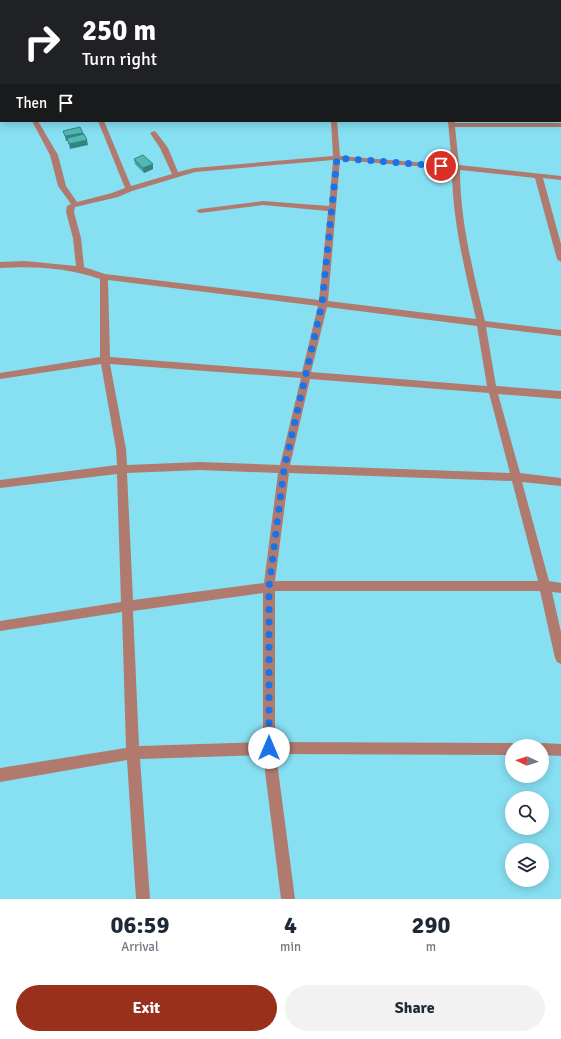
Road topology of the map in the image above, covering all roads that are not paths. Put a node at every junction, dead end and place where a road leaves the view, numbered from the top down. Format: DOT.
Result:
graph roads {
  1 [pos="36,122"];
  2 [pos="101,122"];
  3 [pos="334,122"];
  4 [pos="452,123"];
  5 [pos="561,124"];
  6 [pos="154,133"];
  7 [pos="337,158"];
  8 [pos="456,167"];
  9 [pos="176,175"];
  10 [pos="539,177"];
  11 [pos="561,178"];
  12 [pos="129,189"];
  13 [pos="75,204"];
  14 [pos="332,209"];
  15 [pos="200,211"];
  16 [pos="561,259"];
  17 [pos="0,265"];
  18 [pos="80,269"];
  19 [pos="104,277"];
  20 [pos="322,304"];
  21 [pos="481,323"];
  22 [pos="561,333"];
  23 [pos="104,360"];
  24 [pos="306,375"];
  25 [pos="0,376"];
  26 [pos="492,388"];
  27 [pos="561,395"];
  28 [pos="122,469"];
  29 [pos="284,469"];
  30 [pos="514,477"];
  31 [pos="561,482"];
  32 [pos="0,484"];
  33 [pos="545,586"];
  34 [pos="269,587"];
  35 [pos="561,588"];
  36 [pos="128,606"];
  37 [pos="0,626"];
  38 [pos="561,658"];
  39 [pos="269,748"];
  40 [pos="505,749"];
  41 [pos="549,750"];
  42 [pos="561,750"];
  43 [pos="133,753"];
  44 [pos="0,775"];
  45 [pos="143,899"];
  46 [pos="288,899"];
  1 -- 13 [label="street"];
  2 -- 12 [label="street"];
  3 -- 7 [label="street"];
  4 -- 5 [label="street"];
  4 -- 8 [label="street"];
  6 -- 9 [label="street"];
  7 -- 8 [label="street"];
  7 -- 9 [label="street"];
  7 -- 14 [label="street"];
  8 -- 10 [label="street"];
  8 -- 21 [label="street"];
  9 -- 12 [label="street"];
  10 -- 11 [label="street"];
  10 -- 16 [label="street"];
  12 -- 13 [label="street"];
  13 -- 18 [label="street"];
  14 -- 15 [label="street"];
  14 -- 20 [label="street"];
  17 -- 18 [label="street"];
  18 -- 19 [label="street"];
  19 -- 20 [label="street"];
  19 -- 23 [label="street"];
  20 -- 21 [label="street"];
  20 -- 24 [label="street"];
  21 -- 22 [label="street"];
  21 -- 26 [label="street"];
  23 -- 24 [label="street"];
  23 -- 25 [label="street"];
  23 -- 28 [label="street"];
  24 -- 26 [label="street"];
  24 -- 29 [label="street"];
  26 -- 27 [label="street"];
  26 -- 30 [label="street"];
  28 -- 29 [label="street"];
  28 -- 32 [label="street"];
  28 -- 36 [label="street"];
  29 -- 30 [label="street"];
  29 -- 34 [label="street"];
  30 -- 31 [label="street"];
  30 -- 33 [label="street"];
  33 -- 34 [label="street"];
  33 -- 35 [label="street"];
  33 -- 38 [label="street"];
  34 -- 36 [label="street"];
  34 -- 39 [label="street"];
  36 -- 37 [label="street"];
  36 -- 43 [label="street"];
  39 -- 40 [label="street"];
  39 -- 43 [label="street"];
  39 -- 46 [label="street"];
  41 -- 42 [label="street"];
  43 -- 44 [label="street"];
  43 -- 45 [label="street"];
}
